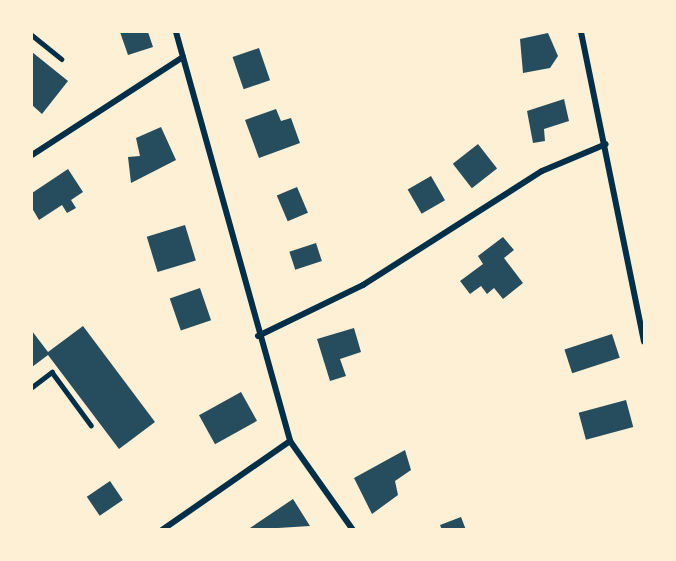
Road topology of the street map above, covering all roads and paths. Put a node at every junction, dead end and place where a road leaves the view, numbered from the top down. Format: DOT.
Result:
graph roads {
  1 [pos="177,32"];
  2 [pos="580,32"];
  3 [pos="32,35"];
  4 [pos="183,57"];
  5 [pos="62,59"];
  6 [pos="606,144"];
  7 [pos="32,155"];
  8 [pos="258,336"];
  9 [pos="645,342"];
  10 [pos="32,387"];
  11 [pos="91,424"];
  12 [pos="290,441"];
  13 [pos="162,530"];
  14 [pos="353,530"];
  1 -- 4 [label="street"];
  2 -- 6 [label="street"];
  3 -- 5 [label="lane"];
  4 -- 7 [label="street"];
  4 -- 8 [label="street"];
  6 -- 8 [label="street"];
  6 -- 9 [label="street"];
  8 -- 12 [label="street"];
  10 -- 11 [label="lane"];
  12 -- 13 [label="street"];
  12 -- 14 [label="street"];
}
